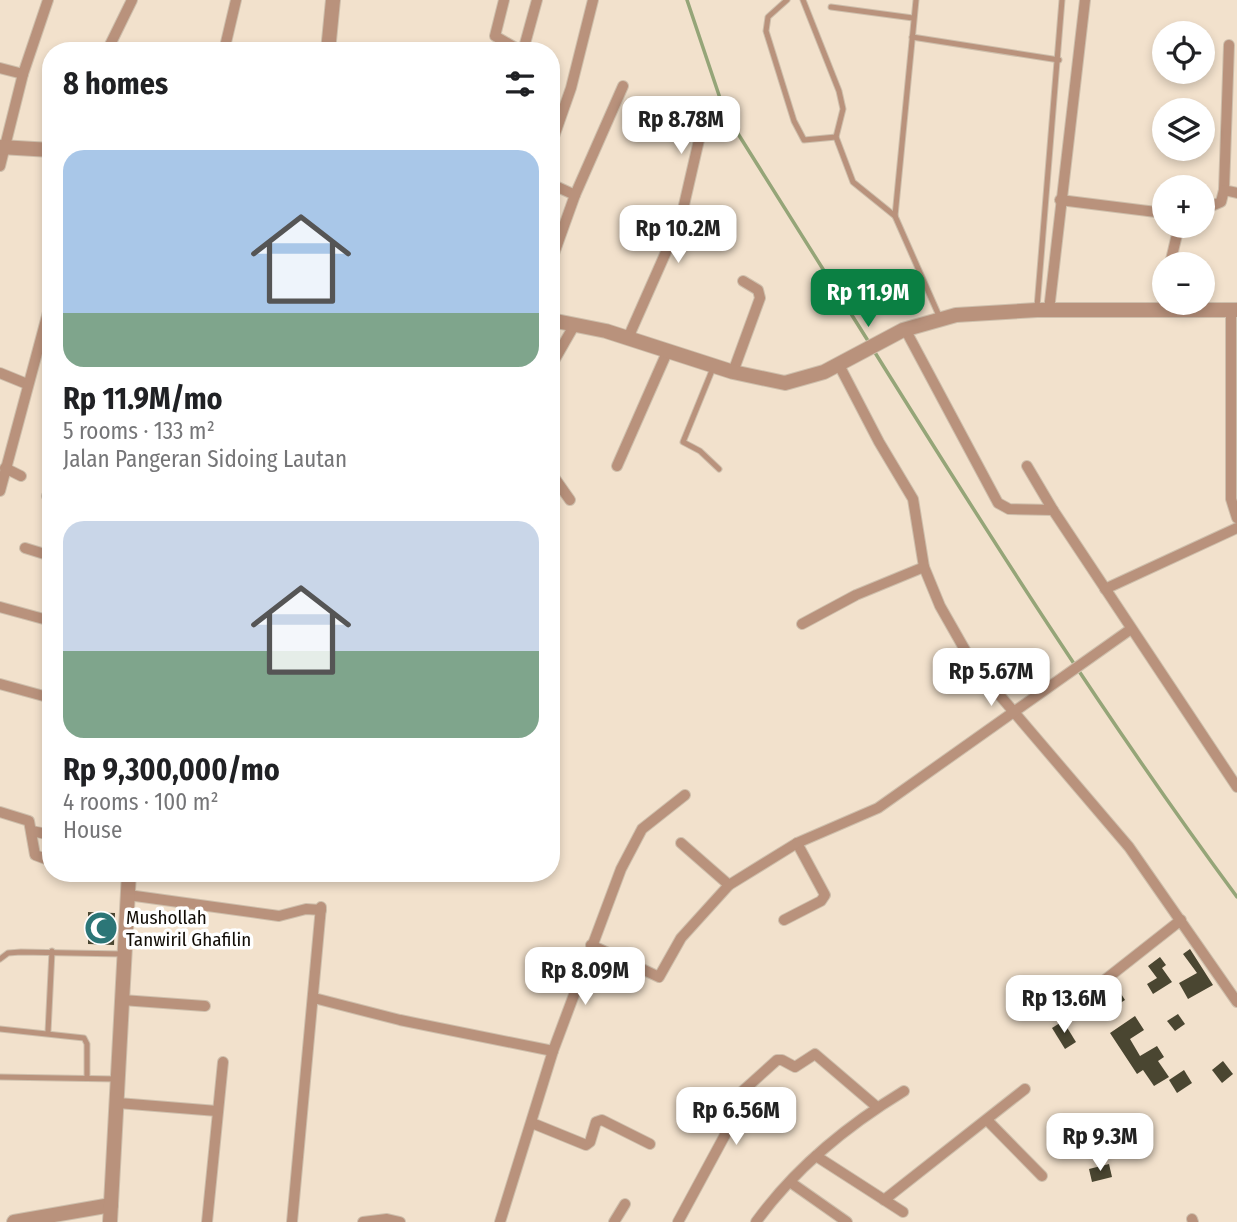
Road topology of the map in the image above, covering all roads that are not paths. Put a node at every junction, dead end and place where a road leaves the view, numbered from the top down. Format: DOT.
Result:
graph roads {
  1 [pos="48,0"];
  2 [pos="132,0"];
  3 [pos="236,0"];
  4 [pos="333,0"];
  5 [pos="504,0"];
  6 [pos="537,0"];
  7 [pos="593,0"];
  8 [pos="787,0"];
  9 [pos="803,0"];
  10 [pos="916,0"];
  11 [pos="1062,0"];
  12 [pos="1084,0"];
  13 [pos="831,7"];
  14 [pos="914,18"];
  15 [pos="912,37"];
  16 [pos="111,42"];
  17 [pos="226,42"];
  18 [pos="329,42"];
  19 [pos="506,42"];
  20 [pos="525,42"];
  21 [pos="1229,45"];
  22 [pos="1059,60"];
  23 [pos="0,68"];
  24 [pos="23,74"];
  25 [pos="623,86"];
  26 [pos="560,118"];
  27 [pos="1232,132"];
  28 [pos="836,137"];
  29 [pos="699,140"];
  30 [pos="2,147"];
  31 [pos="42,149"];
  32 [pos="0,166"];
  33 [pos="560,188"];
  34 [pos="1224,190"];
  35 [pos="1237,193"];
  36 [pos="575,195"];
  37 [pos="1060,200"];
  38 [pos="1215,205"];
  39 [pos="1152,212"];
  40 [pos="895,216"];
  41 [pos="560,237"];
  42 [pos="743,281"];
  43 [pos="1152,305"];
  44 [pos="1215,308"];
  45 [pos="1043,310"];
  46 [pos="1234,310"];
  47 [pos="940,318"];
  48 [pos="560,322"];
  49 [pos="575,324"];
  50 [pos="904,330"];
  51 [pos="42,332"];
  52 [pos="628,338"];
  53 [pos="560,350"];
  54 [pos="668,350"];
  55 [pos="845,362"];
  56 [pos="711,364"];
  57 [pos="733,372"];
  58 [pos="0,373"];
  59 [pos="27,384"];
  60 [pos="618,466"];
  61 [pos="1027,466"];
  62 [pos="5,468"];
  63 [pos="719,469"];
  64 [pos="21,476"];
  65 [pos="560,486"];
  66 [pos="0,491"];
  67 [pos="570,500"];
  68 [pos="1053,510"];
  69 [pos="1237,518"];
  70 [pos="1237,528"];
  71 [pos="25,548"];
  72 [pos="42,553"];
  73 [pos="924,567"];
  74 [pos="1105,589"];
  75 [pos="0,607"];
  76 [pos="42,619"];
  77 [pos="802,624"];
  78 [pos="1131,629"];
  79 [pos="0,684"];
  80 [pos="42,696"];
  81 [pos="1014,710"];
  82 [pos="1237,787"];
  83 [pos="685,795"];
  84 [pos="0,812"];
  85 [pos="32,831"];
  86 [pos="42,833"];
  87 [pos="797,842"];
  88 [pos="681,843"];
  89 [pos="42,857"];
  90 [pos="129,882"];
  91 [pos="729,885"];
  92 [pos="128,895"];
  93 [pos="784,920"];
  94 [pos="1181,920"];
  95 [pos="591,945"];
  96 [pos="52,951"];
  97 [pos="125,954"];
  98 [pos="0,959"];
  99 [pos="1087,994"];
  100 [pos="314,998"];
  101 [pos="122,1000"];
  102 [pos="1237,1002"];
  103 [pos="205,1006"];
  104 [pos="0,1029"];
  105 [pos="48,1032"];
  106 [pos="553,1051"];
  107 [pos="223,1062"];
  108 [pos="0,1077"];
  109 [pos="87,1078"];
  110 [pos="119,1079"];
  111 [pos="1025,1089"];
  112 [pos="904,1091"];
  113 [pos="118,1103"];
  114 [pos="877,1107"];
  115 [pos="217,1111"];
  116 [pos="988,1122"];
  117 [pos="531,1123"];
  118 [pos="650,1144"];
  119 [pos="816,1156"];
  120 [pos="1042,1176"];
  121 [pos="790,1182"];
  122 [pos="884,1200"];
  123 [pos="625,1204"];
  124 [pos="111,1205"];
  125 [pos="903,1212"];
  126 [pos="14,1222"];
  127 [pos="110,1222"];
  128 [pos="207,1222"];
  129 [pos="292,1222"];
  130 [pos="363,1222"];
  131 [pos="400,1222"];
  132 [pos="500,1222"];
  133 [pos="614,1222"];
  134 [pos="678,1222"];
  135 [pos="756,1222"];
  136 [pos="847,1222"];
  1 -- 24 [label="street"];
  2 -- 16 [label="street"];
  3 -- 17 [label="street"];
  4 -- 18 [label="street"];
  5 -- 19 [label="street"];
  6 -- 20 [label="street"];
  7 -- 26 [label="street"];
  8 -- 28 [label="lane"];
  9 -- 28 [label="lane"];
  10 -- 14 [label="lane"];
  11 -- 22 [label="lane"];
  12 -- 37 [label="street"];
  13 -- 14 [label="lane"];
  14 -- 15 [label="lane"];
  15 -- 22 [label="lane"];
  15 -- 40 [label="lane"];
  21 -- 27 [label="street"];
  22 -- 45 [label="lane"];
  23 -- 24 [label="street"];
  24 -- 30 [label="street"];
  25 -- 36 [label="street"];
  27 -- 34 [label="street"];
  28 -- 40 [label="lane"];
  29 -- 52 [label="street"];
  30 -- 31 [label="street"];
  30 -- 32 [label="street"];
  33 -- 36 [label="street"];
  34 -- 35 [label="street"];
  34 -- 38 [label="street"];
  36 -- 41 [label="street"];
  37 -- 39 [label="street"];
  37 -- 45 [label="street"];
  40 -- 47 [label="lane"];
  42 -- 57 [label="street"];
  43 -- 45 [label="street"];
  44 -- 46 [label="street"];
  45 -- 47 [label="street"];
  46 -- 69 [label="street"];
  47 -- 50 [label="street"];
  48 -- 49 [label="street"];
  49 -- 52 [label="street"];
  49 -- 53 [label="street"];
  50 -- 55 [label="street"];
  50 -- 68 [label="street"];
  51 -- 59 [label="street"];
  52 -- 54 [label="street"];
  54 -- 56 [label="street"];
  54 -- 60 [label="street"];
  55 -- 57 [label="street"];
  55 -- 73 [label="street"];
  56 -- 57 [label="street"];
  56 -- 63 [label="lane"];
  58 -- 59 [label="street"];
  59 -- 62 [label="street"];
  61 -- 68 [label="street"];
  62 -- 64 [label="street"];
  62 -- 66 [label="street"];
  65 -- 67 [label="street"];
  68 -- 74 [label="street"];
  70 -- 74 [label="street"];
  71 -- 72 [label="street"];
  73 -- 77 [label="street"];
  73 -- 81 [label="street"];
  74 -- 78 [label="street"];
  75 -- 76 [label="street"];
  78 -- 81 [label="street"];
  78 -- 82 [label="street"];
  79 -- 80 [label="street"];
  81 -- 87 [label="street"];
  81 -- 94 [label="street"];
  83 -- 95 [label="street"];
  84 -- 85 [label="street"];
  85 -- 86 [label="street"];
  85 -- 89 [label="street"];
  87 -- 91 [label="street"];
  87 -- 93 [label="street"];
  88 -- 91 [label="street"];
  90 -- 92 [label="street"];
  91 -- 95 [label="street"];
  92 -- 97 [label="street"];
  92 -- 100 [label="street"];
  94 -- 99 [label="street"];
  94 -- 102 [label="street"];
  95 -- 106 [label="street"];
  96 -- 97 [label="lane"];
  96 -- 98 [label="lane"];
  96 -- 105 [label="lane"];
  97 -- 101 [label="street"];
  100 -- 106 [label="street"];
  100 -- 129 [label="street"];
  101 -- 103 [label="street"];
  101 -- 110 [label="street"];
  104 -- 105 [label="lane"];
  105 -- 109 [label="lane"];
  106 -- 117 [label="street"];
  107 -- 115 [label="street"];
  108 -- 109 [label="lane"];
  109 -- 110 [label="lane"];
  110 -- 113 [label="street"];
  111 -- 116 [label="street"];
  112 -- 114 [label="street"];
  113 -- 115 [label="street"];
  113 -- 124 [label="street"];
  114 -- 119 [label="street"];
  114 -- 134 [label="street"];
  115 -- 128 [label="street"];
  116 -- 120 [label="street"];
  116 -- 122 [label="street"];
  117 -- 118 [label="street"];
  117 -- 132 [label="street"];
  119 -- 121 [label="street"];
  119 -- 122 [label="street"];
  121 -- 135 [label="street"];
  121 -- 136 [label="street"];
  122 -- 125 [label="street"];
  123 -- 133 [label="street"];
  124 -- 126 [label="street"];
  124 -- 127 [label="street"];
  130 -- 131 [label="street"];
}
